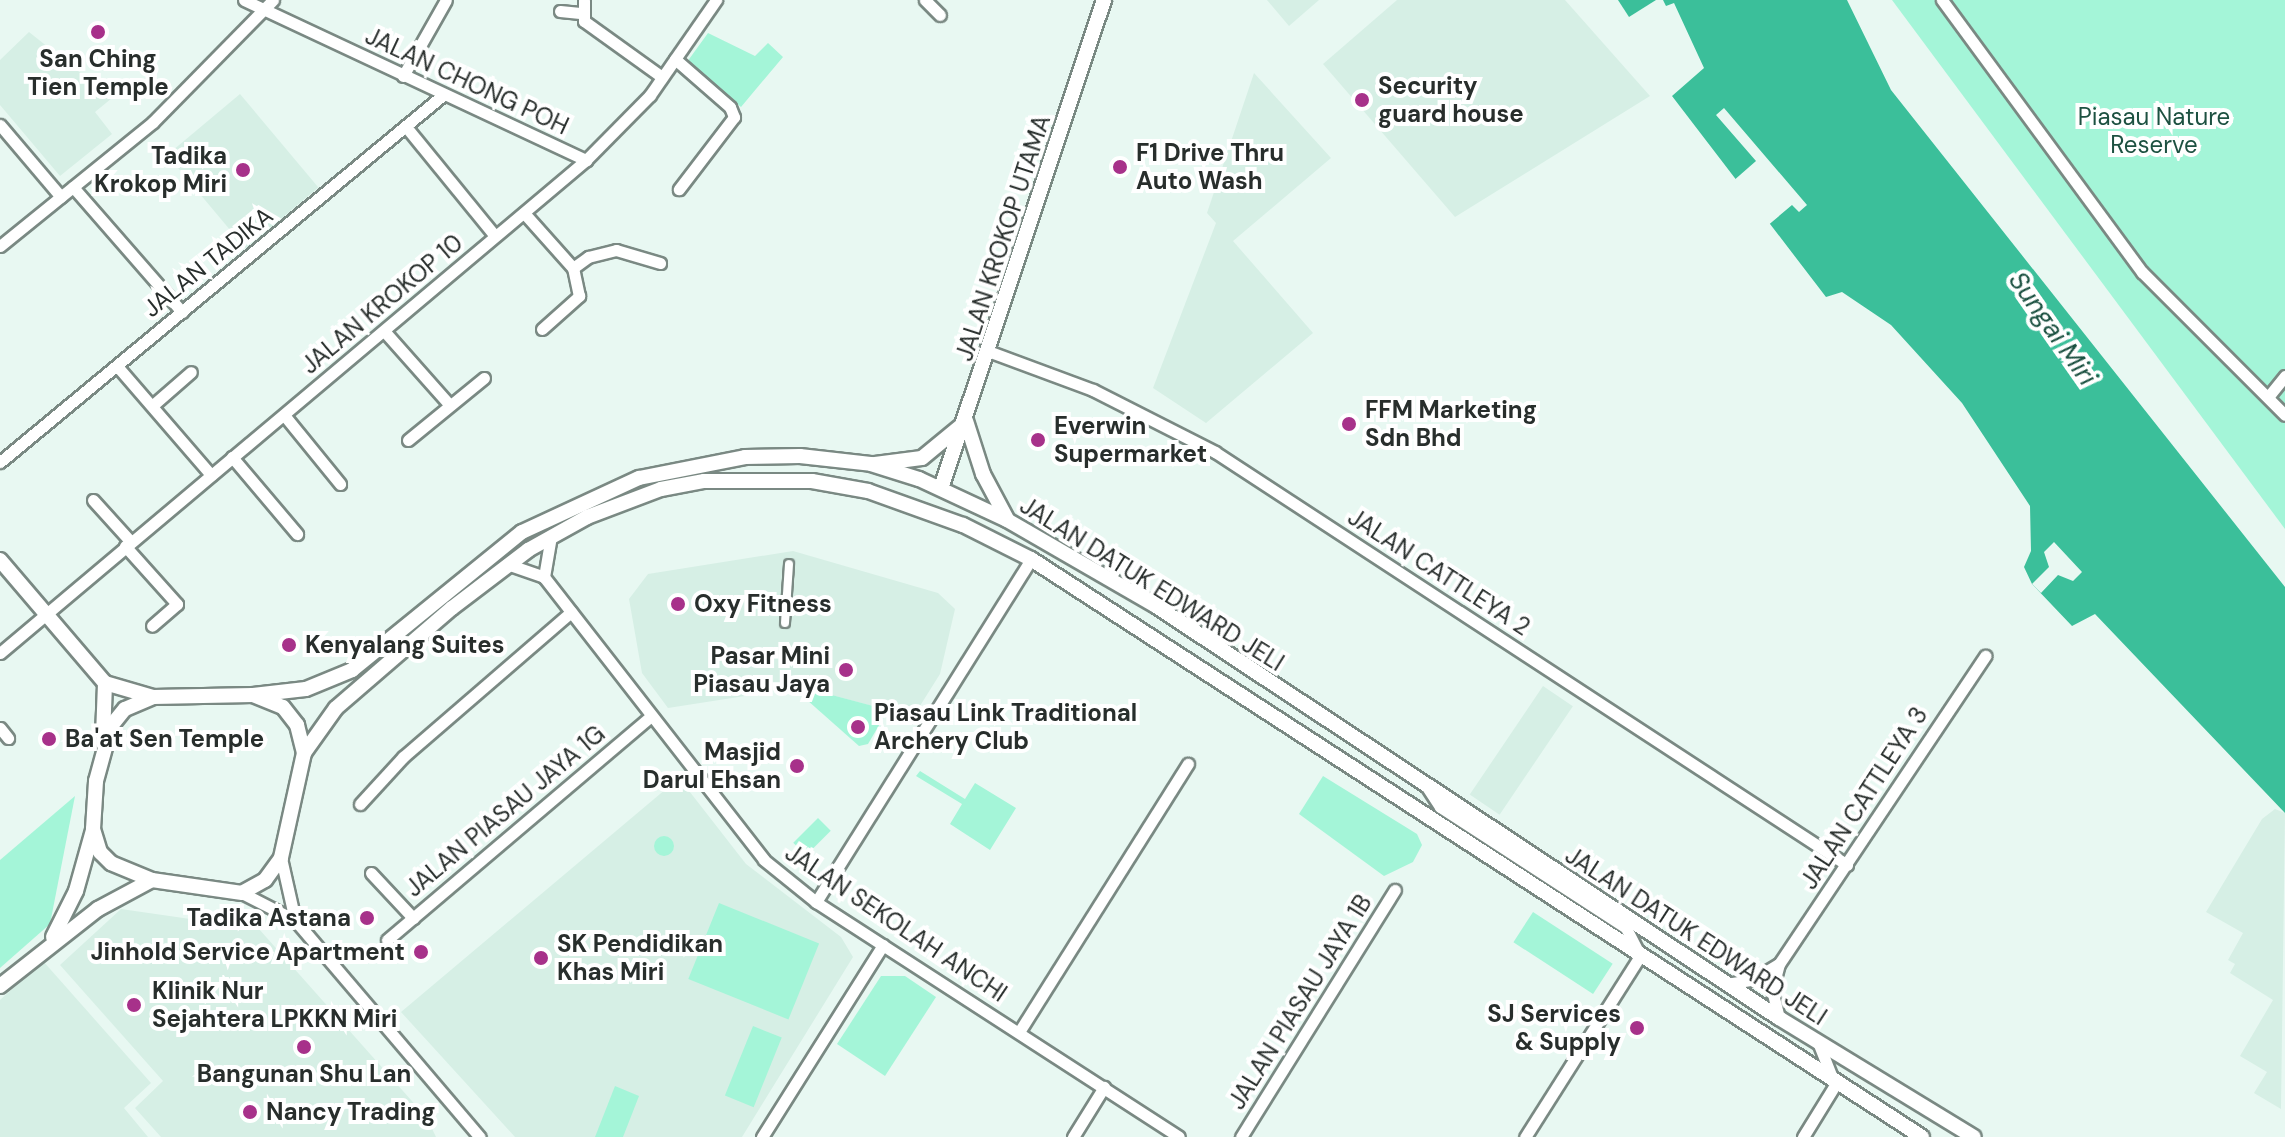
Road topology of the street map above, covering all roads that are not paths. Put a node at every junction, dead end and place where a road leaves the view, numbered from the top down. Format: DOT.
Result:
graph roads {
  1 [pos="244,0"];
  2 [pos="273,0"];
  3 [pos="446,0"];
  4 [pos="584,0"];
  5 [pos="716,0"];
  6 [pos="925,0"];
  7 [pos="1104,0"];
  8 [pos="1942,0"];
  9 [pos="560,11"];
  10 [pos="267,12"];
  11 [pos="580,13"];
  12 [pos="940,15"];
  13 [pos="675,59"];
  14 [pos="403,76"];
  15 [pos="662,77"];
  16 [pos="443,95"];
  17 [pos="0,125"];
  18 [pos="407,128"];
  19 [pos="586,160"];
  20 [pos="73,187"];
  21 [pos="679,189"];
  22 [pos="61,197"];
  23 [pos="524,213"];
  24 [pos="495,236"];
  25 [pos="0,246"];
  26 [pos="660,263"];
  27 [pos="573,268"];
  28 [pos="182,312"];
  29 [pos="542,329"];
  30 [pos="385,332"];
  31 [pos="988,351"];
  32 [pos="117,366"];
  33 [pos="191,372"];
  34 [pos="2285,376"];
  35 [pos="484,378"];
  36 [pos="2268,397"];
  37 [pos="449,404"];
  38 [pos="153,405"];
  39 [pos="284,415"];
  40 [pos="2285,415"];
  41 [pos="966,421"];
  42 [pos="408,440"];
  43 [pos="232,457"];
  44 [pos="0,462"];
  45 [pos="871,464"];
  46 [pos="211,475"];
  47 [pos="340,484"];
  48 [pos="941,488"];
  49 [pos="93,500"];
  50 [pos="909,505"];
  51 [pos="1007,520"];
  52 [pos="963,525"];
  53 [pos="297,534"];
  54 [pos="551,536"];
  55 [pos="128,544"];
  56 [pos="1031,559"];
  57 [pos="0,560"];
  58 [pos="507,564"];
  59 [pos="789,564"];
  60 [pos="544,577"];
  61 [pos="571,612"];
  62 [pos="47,613"];
  63 [pos="785,623"];
  64 [pos="152,626"];
  65 [pos="0,653"];
  66 [pos="1985,656"];
  67 [pos="105,683"];
  68 [pos="253,695"];
  69 [pos="153,697"];
  70 [pos="651,716"];
  71 [pos="0,728"];
  72 [pos="8,738"];
  73 [pos="104,740"];
  74 [pos="304,753"];
  75 [pos="1188,764"];
  76 [pos="1423,782"];
  77 [pos="360,804"];
  78 [pos="93,829"];
  79 [pos="281,858"];
  80 [pos="1847,865"];
  81 [pos="371,873"];
  82 [pos="152,880"];
  83 [pos="1395,890"];
  84 [pos="242,893"];
  85 [pos="816,902"];
  86 [pos="413,918"];
  87 [pos="295,920"];
  88 [pos="387,940"];
  89 [pos="49,944"];
  90 [pos="883,945"];
  91 [pos="1640,956"];
  92 [pos="1779,964"];
  93 [pos="1726,984"];
  94 [pos="0,986"];
  95 [pos="1779,1018"];
  96 [pos="1019,1032"];
  97 [pos="1818,1042"];
  98 [pos="1835,1085"];
  99 [pos="1104,1087"];
  100 [pos="480,1137"];
  101 [pos="762,1137"];
  102 [pos="1073,1137"];
  103 [pos="1179,1137"];
  104 [pos="1241,1137"];
  105 [pos="1525,1137"];
  106 [pos="1803,1137"];
  107 [pos="1922,1137"];
  108 [pos="1974,1137"];
  1 -- 10 [label="street, JALAN CHONG POH"];
  2 -- 10 [label="street"];
  3 -- 14 [label="street"];
  4 -- 11 [label="street"];
  5 -- 13 [label="street, JALAN KROKOP 10"];
  6 -- 12 [label="street"];
  7 -- 31 [label="street, JALAN KROKOP UTAMA"];
  8 -- 36 [label="street"];
  9 -- 11 [label="street"];
  10 -- 14 [label="street, JALAN CHONG POH"];
  10 -- 20 [label="street"];
  11 -- 15 [label="street"];
  13 -- 15 [label="street, JALAN KROKOP 10"];
  13 -- 21 [label="street"];
  14 -- 16 [label="street, JALAN CHONG POH"];
  15 -- 19 [label="street, JALAN KROKOP 10"];
  16 -- 18 [label="street, JALAN TADIKA"];
  16 -- 19 [label="street, JALAN CHONG POH"];
  17 -- 22 [label="street"];
  18 -- 24 [label="street"];
  18 -- 28 [label="street, JALAN TADIKA"];
  19 -- 23 [label="street, JALAN KROKOP 10"];
  20 -- 22 [label="street"];
  20 -- 28 [label="street"];
  22 -- 25 [label="street"];
  23 -- 24 [label="street, JALAN KROKOP 10"];
  23 -- 27 [label="street"];
  24 -- 30 [label="street, JALAN KROKOP 10"];
  26 -- 27 [label="street"];
  27 -- 29 [label="street"];
  28 -- 32 [label="street, JALAN TADIKA"];
  30 -- 37 [label="street"];
  30 -- 39 [label="street, JALAN KROKOP 10"];
  31 -- 41 [label="street, JALAN KROKOP UTAMA"];
  31 -- 80 [label="street, JALAN CATTLEYA 2"];
  32 -- 38 [label="street"];
  32 -- 44 [label="street, JALAN TADIKA"];
  33 -- 38 [label="street"];
  34 -- 36 [label="street"];
  35 -- 37 [label="street"];
  36 -- 40 [label="street"];
  37 -- 42 [label="street"];
  38 -- 46 [label="street"];
  39 -- 43 [label="street, JALAN KROKOP 10"];
  39 -- 47 [label="street"];
  41 -- 45 [label="street"];
  41 -- 48 [label="street, JALAN KROKOP UTAMA"];
  41 -- 51 [label="street"];
  43 -- 46 [label="street, JALAN KROKOP 10"];
  43 -- 53 [label="street"];
  45 -- 48 [label="street, JALAN DATUK EDWARD JELI"];
  45 -- 68 [label="street, JALAN DATUK EDWARD JELI"];
  46 -- 55 [label="street, JALAN KROKOP 10"];
  48 -- 50 [label="street"];
  48 -- 51 [label="street, JALAN DATUK EDWARD JELI"];
  48 -- 52 [label="street"];
  49 -- 55 [label="street"];
  50 -- 52 [label="street, JALAN DATUK EDWARD JELI"];
  50 -- 54 [label="street, JALAN DATUK EDWARD JELI"];
  51 -- 76 [label="street, JALAN DATUK EDWARD JELI"];
  52 -- 56 [label="street, JALAN DATUK EDWARD JELI"];
  54 -- 58 [label="street, JALAN DATUK EDWARD JELI"];
  54 -- 60 [label="street"];
  55 -- 62 [label="street, JALAN KROKOP 10"];
  55 -- 64 [label="street"];
  56 -- 85 [label="street"];
  56 -- 91 [label="street, JALAN DATUK EDWARD JELI"];
  57 -- 62 [label="street"];
  58 -- 60 [label="street"];
  58 -- 74 [label="street, JALAN DATUK EDWARD JELI"];
  59 -- 63 [label="street"];
  60 -- 61 [label="street, JALAN SEKOLAH ANCHI"];
  61 -- 70 [label="street, JALAN SEKOLAH ANCHI"];
  61 -- 77 [label="street"];
  62 -- 65 [label="street, JALAN KROKOP 10"];
  62 -- 67 [label="street"];
  66 -- 80 [label="street, JALAN CATTLEYA 3"];
  67 -- 69 [label="street"];
  67 -- 73 [label="street"];
  68 -- 69 [label="street"];
  68 -- 74 [label="street"];
  69 -- 73 [label="street"];
  70 -- 85 [label="street, JALAN SEKOLAH ANCHI"];
  70 -- 86 [label="street, JALAN PIASAU JAYA 1G"];
  71 -- 72 [label="street"];
  73 -- 78 [label="street"];
  74 -- 79 [label="street"];
  75 -- 96 [label="street"];
  76 -- 91 [label="street"];
  76 -- 93 [label="street, JALAN DATUK EDWARD JELI"];
  78 -- 82 [label="street"];
  78 -- 89 [label="street"];
  79 -- 84 [label="street"];
  79 -- 87 [label="street"];
  80 -- 92 [label="street, JALAN CATTLEYA 3"];
  81 -- 86 [label="street"];
  82 -- 84 [label="street"];
  82 -- 89 [label="street"];
  83 -- 104 [label="street, JALAN PIASAU JAYA 1B"];
  84 -- 87 [label="street"];
  85 -- 90 [label="street, JALAN SEKOLAH ANCHI"];
  86 -- 88 [label="street, JALAN PIASAU JAYA 1G"];
  87 -- 100 [label="street"];
  89 -- 94 [label="street"];
  90 -- 96 [label="street, JALAN SEKOLAH ANCHI"];
  90 -- 101 [label="street"];
  91 -- 98 [label="street, JALAN DATUK EDWARD JELI"];
  91 -- 105 [label="street"];
  92 -- 93 [label="street, JALAN CATTLEYA 3"];
  92 -- 95 [label="street, JALAN CATTLEYA 3"];
  93 -- 95 [label="street, JALAN DATUK EDWARD JELI"];
  95 -- 97 [label="street, JALAN DATUK EDWARD JELI"];
  96 -- 99 [label="street, JALAN SEKOLAH ANCHI"];
  97 -- 98 [label="street"];
  97 -- 108 [label="street, JALAN DATUK EDWARD JELI"];
  98 -- 106 [label="street"];
  98 -- 107 [label="street, JALAN DATUK EDWARD JELI"];
  99 -- 102 [label="street"];
  99 -- 103 [label="street, JALAN SEKOLAH ANCHI"];
}
